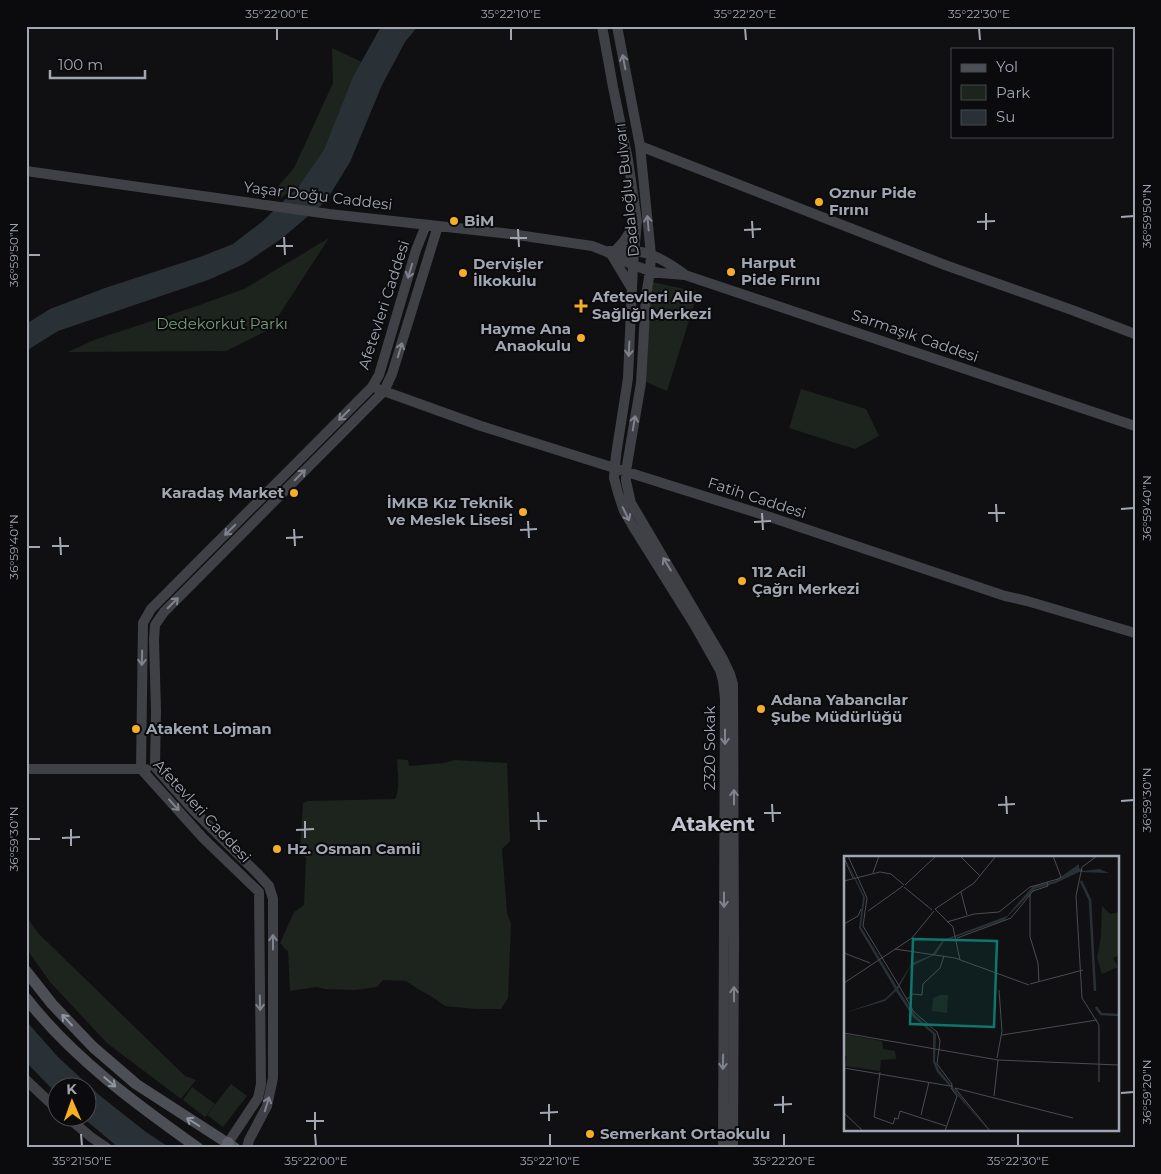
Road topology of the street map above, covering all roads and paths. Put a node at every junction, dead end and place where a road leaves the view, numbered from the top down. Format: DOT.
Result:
graph roads {
  1 [pos="602,26"];
  2 [pos="617,26"];
  3 [pos="640,146"];
  4 [pos="26,171"];
  5 [pos="636,220"];
  6 [pos="426,224"];
  7 [pos="438,226"];
  8 [pos="610,252"];
  9 [pos="634,252"];
  10 [pos="651,255"];
  11 [pos="632,265"];
  12 [pos="650,271"];
  13 [pos="685,275"];
  14 [pos="632,289"];
  15 [pos="1135,334"];
  16 [pos="372,388"];
  17 [pos="384,391"];
  18 [pos="1135,426"];
  19 [pos="615,467"];
  20 [pos="626,471"];
  21 [pos="1135,633"];
  22 [pos="155,767"];
  23 [pos="26,769"];
  24 [pos="141,769"];
  25 [pos="26,971"];
  26 [pos="26,998"];
  27 [pos="26,1080"];
  28 [pos="48,1101"];
  29 [pos="77,1126"];
  30 [pos="230,1146"];
  31 [pos="107,1148"];
  32 [pos="198,1148"];
  33 [pos="247,1148"];
  34 [pos="723,1148"];
  35 [pos="733,1148"];
  1 -- 5 [label="street, Dadaloğlu Bulvarı"];
  3 -- 2 [label="street, Dadaloğlu Bulvarı, one-way"];
  10 -- 3 [label="street, Dadaloğlu Bulvarı, one-way"];
  3 -- 15 [label="street"];
  4 -- 6 [label="street, Yaşar Doğu Caddesi"];
  5 -- 8 [label="street"];
  5 -- 9 [label="street, Dadaloğlu Bulvarı"];
  6 -- 7 [label="street, Yaşar Doğu Caddesi"];
  6 -- 16 [label="street, Afetevleri Caddesi, one-way"];
  7 -- 8 [label="street, Yaşar Doğu Caddesi"];
  17 -- 7 [label="street, Afetevleri Caddesi, one-way"];
  8 -- 9 [label="street"];
  8 -- 11 [label="street"];
  8 -- 14 [label="street"];
  9 -- 10 [label="street"];
  9 -- 11 [label="street, Dadaloğlu Bulvarı"];
  10 -- 12 [label="street, Dadaloğlu Bulvarı"];
  10 -- 13 [label="street"];
  11 -- 12 [label="street"];
  11 -- 14 [label="street, Dadaloğlu Bulvarı"];
  12 -- 13 [label="street"];
  20 -- 12 [label="street, Dadaloğlu Bulvarı, one-way"];
  13 -- 18 [label="street, Sarmaşık Caddesi"];
  14 -- 19 [label="street, Dadaloğlu Bulvarı, one-way"];
  16 -- 17 [label="street, Fatih Caddesi"];
  16 -- 24 [label="street, Afetevleri Caddesi, one-way"];
  17 -- 19 [label="street, Fatih Caddesi"];
  22 -- 17 [label="street, Afetevleri Caddesi, one-way"];
  19 -- 20 [label="street, Fatih Caddesi"];
  19 -- 34 [label="street, 2320 Sokak, one-way"];
  20 -- 21 [label="street, Fatih Caddesi"];
  35 -- 20 [label="street, 2320 Sokak, one-way"];
  22 -- 24 [label="street"];
  33 -- 22 [label="street, Afetevleri Caddesi, one-way"];
  23 -- 24 [label="street"];
  24 -- 30 [label="street, Afetevleri Caddesi, one-way"];
  30 -- 25 [label="main road, one-way"];
  26 -- 32 [label="main road, one-way"];
  27 -- 28 [label="street"];
  29 -- 31 [label="street"];
}
